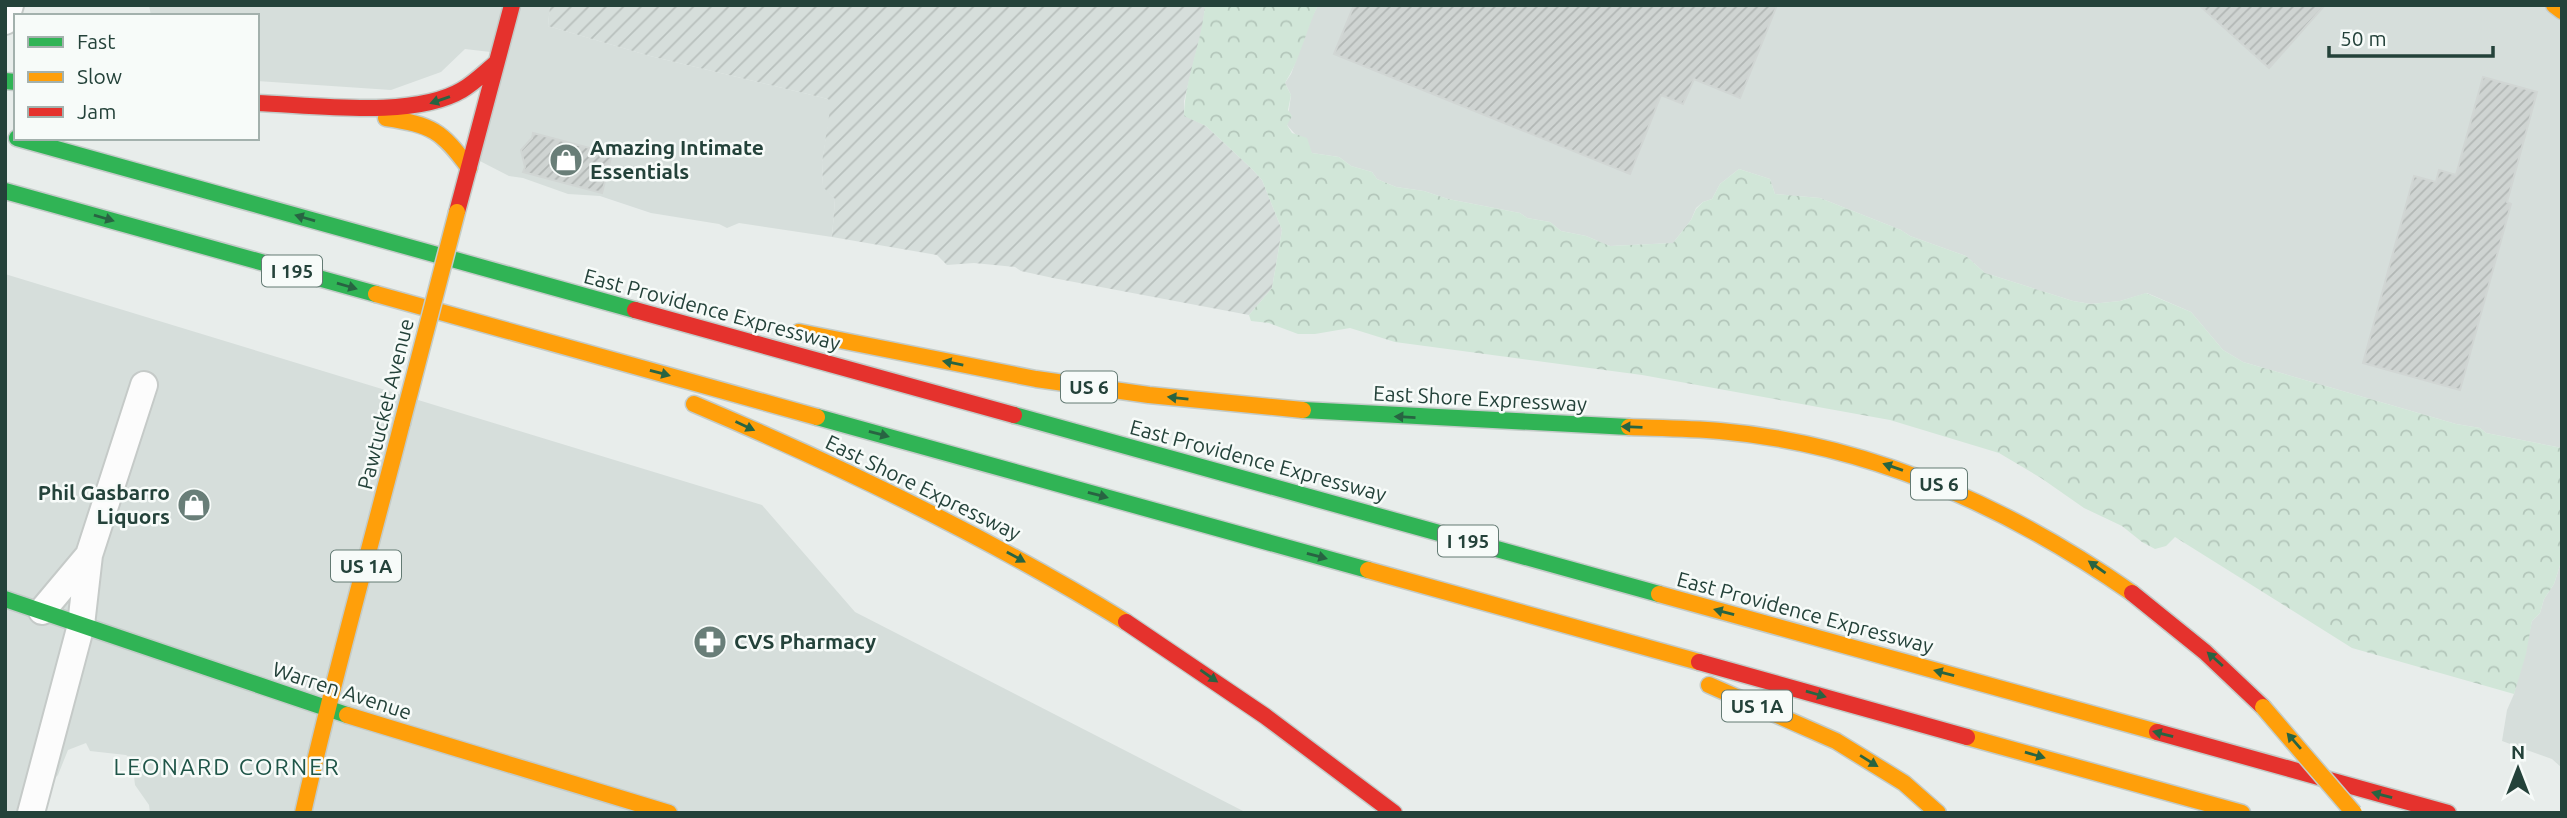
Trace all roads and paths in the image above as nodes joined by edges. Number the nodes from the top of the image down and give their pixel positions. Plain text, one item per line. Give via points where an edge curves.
1 (10, 5) edge
2 (512, 5) edge
3 (2554, 5) edge
4 (2562, 11) edge
5 (5, 22) edge
6 (496, 63) junction
7 (259, 103) edge
8 (310, 104) junction
9 (24, 140) edge
10 (469, 168) junction
11 (5, 192) edge
12 (488, 270) junction
13 (706, 313) dead end
14 (788, 330) dead end
15 (547, 342) junction
16 (144, 385) dead end
17 (89, 555) junction
18 (5, 599) edge
19 (41, 611) junction
20 (1562, 623) junction
21 (81, 625) junction
22 (326, 708) junction
23 (31, 813) edge
24 (303, 813) edge
25 (669, 813) edge
26 (1394, 813) edge
27 (1938, 813) edge
28 (2242, 813) edge
29 (2354, 813) edge
30 (2448, 813) edge

1 - 5 street
2 - 6 main road, Pawtucket Avenue / US 1A
3 - 4 main road
6 -> 8 main road via 462,90 429,104 403,108
6 - 10 main road, Pawtucket Avenue / US 1A
7 - 8 main road
8 - 10 main road via 429,125 448,139
12 -> 9 main road, East Providence Expressway / I 195
10 - 22 main road, Pawtucket Avenue / US 1A, bridge
11 -> 15 main road, I 195
12 - 13 main road
30 -> 12 main road, East Providence Expressway / I 195
29 -> 14 main road, East Shore Expressway / US 6, bridge via 2263,707 2152,606 2014,518 1901,470 1782,439 1721,431 1333,413 1149,395 1036,379
15 -> 20 main road, I 195
15 -> 26 main road, East Shore Expressway via 908,501 1049,576 1205,673
16 - 17 street
17 - 19 street
17 - 21 street
18 - 19 main road, Warren Avenue
19 - 21 main road, Warren Avenue
20 -> 27 main road, US 1A via 1836,741 1904,783
20 -> 28 main road, I 195
21 - 22 main road, Warren Avenue
21 - 23 street
22 - 24 main road, Pawtucket Avenue
22 - 25 main road, Warren Avenue

